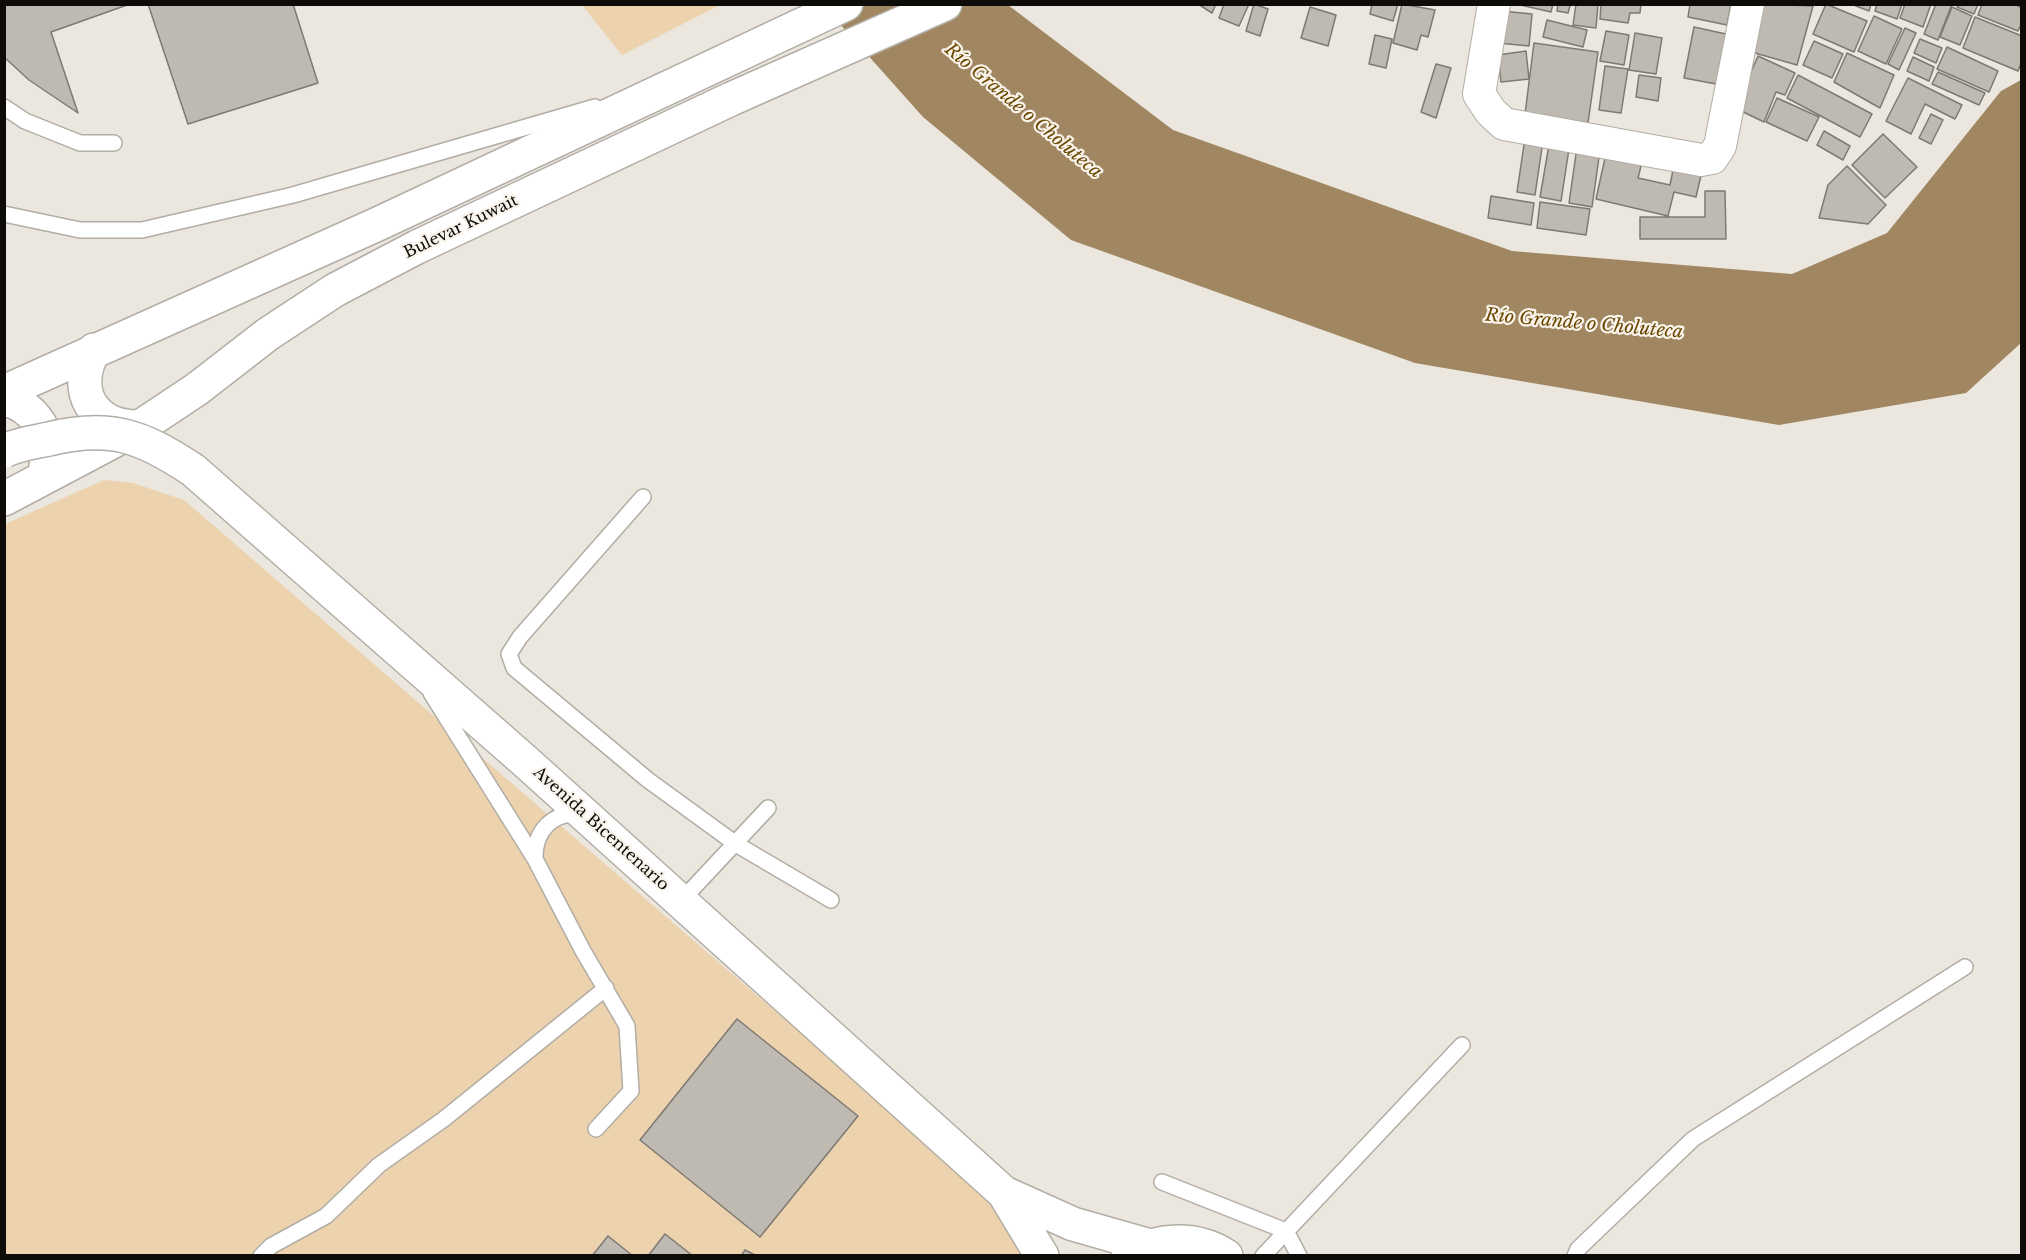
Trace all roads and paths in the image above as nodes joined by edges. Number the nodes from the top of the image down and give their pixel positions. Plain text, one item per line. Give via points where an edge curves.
1 (846, 4) edge
2 (945, 4) edge
3 (1494, 4) edge
4 (1748, 4) edge
5 (672, 85) junction
6 (4, 107) edge
7 (114, 143) dead end
8 (7, 217) edge
9 (94, 350) junction
10 (4, 392) edge
11 (4, 399) edge
12 (140, 427) junction
13 (4, 451) edge
14 (39, 482) junction
15 (643, 497) dead end
16 (4, 499) edge
17 (410, 660) junction
18 (768, 808) dead end
19 (589, 818) junction
20 (736, 844) junction
21 (535, 859) junction
22 (831, 900) dead end
23 (681, 901) junction
24 (1965, 967) dead end
25 (606, 988) junction
26 (1462, 1045) dead end
27 (596, 1129) dead end
28 (1162, 1182) dead end
29 (1004, 1193) junction
30 (1286, 1231) junction
31 (1136, 1250) edge
32 (261, 1256) edge
33 (1042, 1256) edge
34 (1226, 1256) edge
35 (1263, 1256) edge
36 (1299, 1256) edge
37 (1575, 1256) edge

1 - 5 main road
2 - 12 main road, Bulevar Kuwait via 731,99 417,247 335,290
3 - 4 street via 1479,94 1504,124 1701,160 1713,158 1720,146
5 - 8 lane via 293,195 152,228 80,230
5 - 9 main road via 380,223
6 - 7 lane via 25,121 80,143
9 - 10 main road
9 - 12 main road via 84,376 91,404 112,423
11 - 14 main road via 31,412 43,430 48,451
12 - 14 main road, Bulevar Kuwait
13 - 17 main road, Avenida Bicentenario, bridge via 79,432 111,432 141,439 193,470
14 - 16 main road, Bulevar Kuwait
15 - 20 lane via 509,654 514,668 648,780
17 - 19 main road, Avenida Bicentenario
17 - 21 lane
18 - 20 lane
19 - 21 lane via 568,814 550,822 537,838
19 - 23 main road, Avenida Bicentenario
20 - 22 lane
20 - 23 lane
21 - 25 lane
23 - 29 main road, Avenida Bicentenario
24 - 37 lane via 1693,1139
25 - 27 lane via 627,1026 631,1091
25 - 32 lane via 444,1119 379,1165 326,1216 271,1246
26 - 30 lane
28 - 30 lane
29 - 31 main road, Avenida Bicentenario
29 - 33 main road, Avenida Bicentenario
30 - 35 lane
30 - 36 lane
31 - 34 main road via 1181,1241 1215,1248

